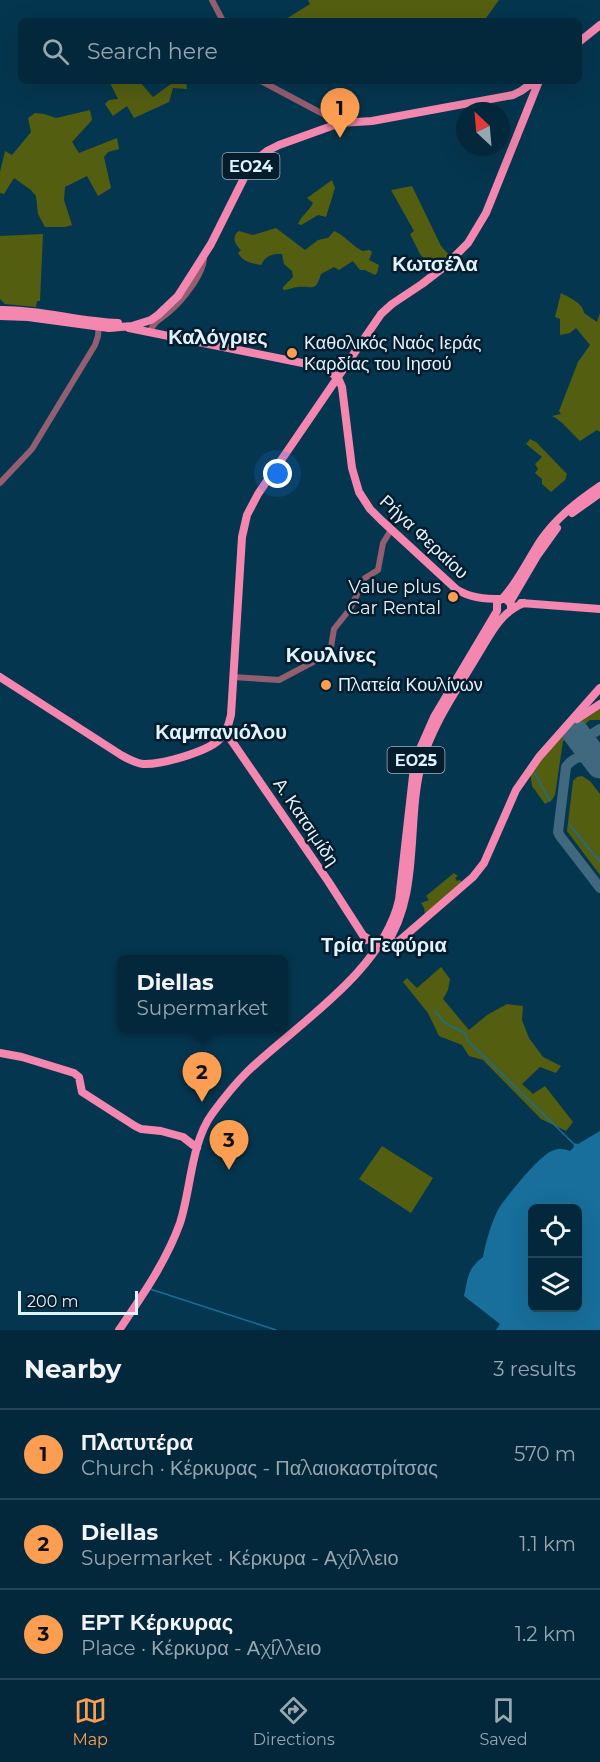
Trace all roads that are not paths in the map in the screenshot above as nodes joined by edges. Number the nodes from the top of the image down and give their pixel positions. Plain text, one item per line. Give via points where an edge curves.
1 (212, 0) edge
2 (221, 18) edge
3 (600, 25) edge
4 (582, 40) edge
5 (266, 84) edge
6 (532, 84) edge
7 (536, 84) edge
8 (526, 88) junction
9 (532, 95) junction
10 (325, 116) junction
11 (340, 123) junction
12 (327, 128) junction
13 (204, 255) junction
14 (0, 310) edge
15 (161, 312) junction
16 (0, 316) edge
17 (99, 325) junction
18 (125, 328) junction
19 (150, 332) junction
20 (328, 369) junction
21 (342, 369) junction
22 (337, 377) junction
23 (0, 483) edge
24 (600, 486) edge
25 (600, 493) edge
26 (391, 530) junction
27 (484, 599) junction
28 (507, 604) junction
29 (496, 609) junction
30 (600, 609) edge
31 (0, 677) edge
32 (233, 677) junction
33 (599, 696) edge
34 (560, 733) junction
35 (224, 734) junction
36 (402, 914) junction
37 (417, 926) junction
38 (362, 933) junction
39 (383, 942) junction
40 (368, 960) junction
41 (347, 983) junction
42 (0, 1053) edge
43 (197, 1148) junction
44 (119, 1330) edge

1 - 2 street
3 - 4 main road
5 - 10 street
6 - 8 main road, ΕΟ24
7 - 9 main road
8 - 9 main road
8 - 11 main road, ΕΟ24 via 513,95 446,108
9 - 21 main road via 486,213 468,243 444,267 384,310
10 - 11 street
10 - 12 street
11 - 12 main road, ΕΟ24
12 - 13 main road, ΕΟ24 via 275,147 257,159
13 - 15 main road, ΕΟ24 via 178,296
13 - 19 street via 190,289
14 - 17 main road, ΕΟ24 via 23,309
15 - 17 main road, ΕΟ24 via 134,322
15 - 18 main road, ΕΟ24 via 151,320
16 - 17 main road, ΕΟ24
17 - 18 main road, ΕΟ24
17 - 23 street via 93,350 32,449
18 - 19 main road
19 - 20 main road
20 - 21 main road
20 - 22 main road
21 - 22 main road
22 - 26 main road, Ρήγα Φεραίου via 342,387 357,488
22 - 32 main road via 247,515 242,537
24 - 28 main road, ΕΟ25 via 551,527
25 - 28 main road, ΕΟ25 via 556,528
26 - 27 main road, Ρήγα Φεραίου via 456,589
26 - 32 street via 383,543 378,570 365,578 350,609 334,629 329,654 279,680
27 - 28 main road, Ρήγα Φεραίου
27 - 29 main road, Ρήγα Φεραίου
28 - 29 main road, ΕΟ25 via 498,602
28 - 29 main road, Ρήγα Φεραίου via 500,614
28 - 30 main road
28 - 36 main road, ΕΟ25 via 449,704 422,761
29 - 39 main road, ΕΟ25 via 420,748 399,900
31 - 35 main road via 138,763 158,763 186,755 214,743
32 - 35 main road via 230,720
33 - 34 main road
33 - 34 main road via 584,706
34 - 37 main road via 516,790 480,869
35 - 38 main road, Α. Κατσιμίδη via 262,783
36 - 37 main road via 404,928
36 - 39 main road, ΕΟ25 via 396,930
37 - 39 main road via 397,939
38 - 39 main road, Α. Κατσιμίδη
38 - 40 main road via 370,948
39 - 40 main road, ΕΟ25
39 - 41 main road, ΕΟ25 via 364,970
40 - 41 main road, ΕΟ25
41 - 43 main road, ΕΟ25 via 239,1081 208,1120
42 - 43 main road via 74,1073 79,1077 82,1092 135,1126 183,1137
43 - 44 main road, ΕΟ25 via 172,1244

